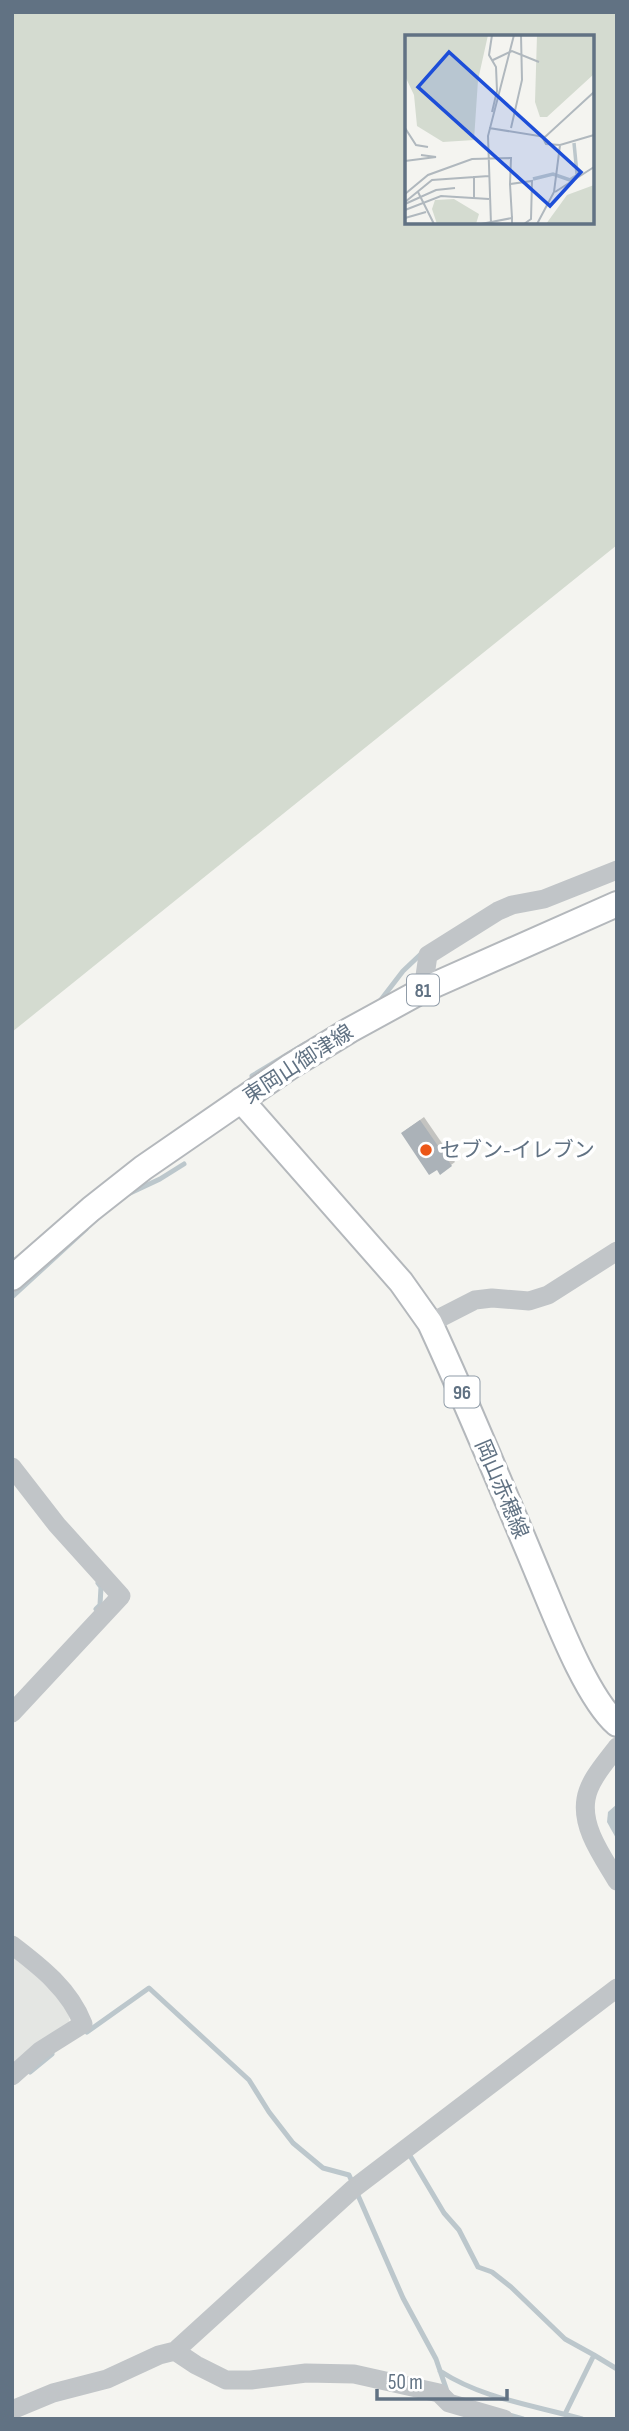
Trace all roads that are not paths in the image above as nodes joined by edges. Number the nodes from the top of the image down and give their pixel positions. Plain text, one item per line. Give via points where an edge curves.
1 (617, 870) edge
2 (617, 904) edge
3 (423, 990) junction
4 (242, 1100) junction
5 (617, 1251) edge
6 (12, 1278) edge
7 (430, 1323) junction
8 (12, 1467) edge
9 (12, 1713) edge
10 (617, 1724) edge
11 (617, 1747) edge
12 (617, 1881) edge
13 (12, 1945) edge
14 (617, 1988) edge
15 (12, 2076) edge
16 (176, 2351) junction
17 (12, 2410) edge
18 (504, 2419) edge

1 - 3 street via 544,899 512,905 477,923 428,955
2 - 3 main road, 東岡山御津線 / 81
3 - 4 main road, 東岡山御津線 / 81 via 338,1037
4 - 6 main road, 東岡山御津線 / 81 via 143,1168
4 - 7 main road, 岡山赤穂線 / 96 via 401,1282
5 - 7 street via 548,1295 529,1301 475,1300
7 - 10 main road, 岡山赤穂線 / 96 via 555,1616 593,1693
8 - 9 street via 121,1596
11 - 12 street via 586,1799 589,1833
13 - 15 street via 48,1974 76,2007 83,2024 40,2051
14 - 16 street via 355,2188
16 - 17 street
16 - 18 street via 226,2380 354,2374 439,2393 449,2403

